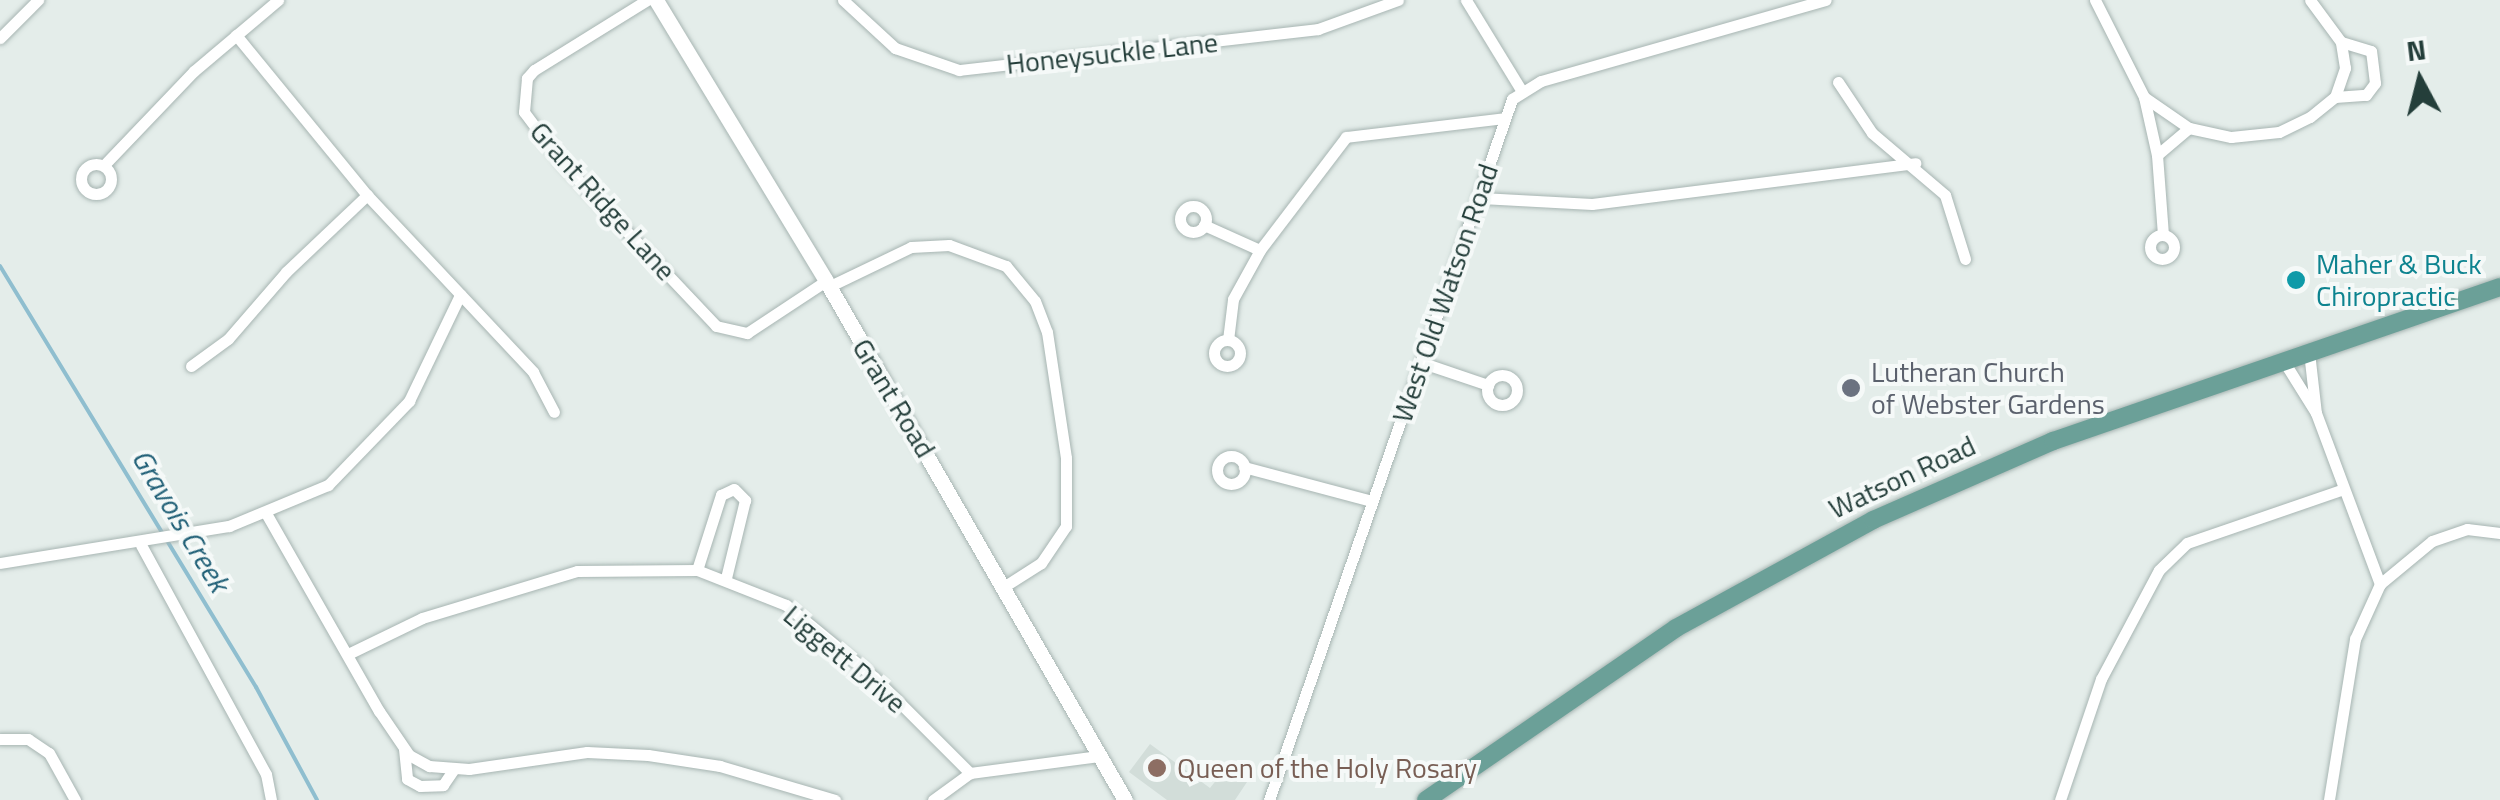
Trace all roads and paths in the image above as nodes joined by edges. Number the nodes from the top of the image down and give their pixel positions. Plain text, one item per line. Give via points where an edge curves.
1 (38, 0) edge
2 (278, 0) edge
3 (646, 0) edge
4 (656, 0) edge
5 (843, 0) edge
6 (1398, 0) edge
7 (1466, 0) edge
8 (1826, 0) edge
9 (2095, 0) edge
10 (2310, 0) edge
11 (236, 34) junction
12 (0, 38) edge
13 (2341, 42) junction
14 (1838, 82) dead end
15 (1520, 88) junction
16 (2144, 97) junction
17 (2335, 97) junction
18 (1505, 118) junction
19 (2189, 128) junction
20 (2158, 155) junction
21 (1914, 163) junction
22 (105, 164) dead end
23 (368, 196) junction
24 (1481, 198) junction
25 (1204, 225) dead end
26 (2162, 235) dead end
27 (1260, 250) junction
28 (1965, 259) dead end
29 (827, 284) junction
30 (2500, 286) edge
31 (460, 295) junction
32 (1228, 340) dead end
33 (2309, 352) junction
34 (2284, 360) junction
35 (1423, 364) junction
36 (191, 366) dead end
37 (1488, 384) dead end
38 (554, 412) dead end
39 (2316, 413) junction
40 (1244, 466) dead end
41 (2340, 490) junction
42 (1372, 501) junction
43 (268, 515) junction
44 (2500, 533) edge
45 (141, 545) junction
46 (0, 564) edge
47 (697, 570) junction
48 (726, 578) junction
49 (2380, 584) junction
50 (1005, 586) junction
51 (348, 654) junction
52 (0, 739) edge
53 (404, 749) junction
54 (1100, 756) junction
55 (452, 770) junction
56 (970, 773) junction
57 (1428, 797) edge
58 (2332, 798) edge
59 (75, 800) edge
60 (271, 800) edge
61 (836, 800) edge
62 (933, 800) edge
63 (1125, 800) edge
64 (1270, 800) edge
65 (1411, 800) edge
66 (2060, 800) edge

1 - 12 street
2 - 11 street
3 - 29 street, Grant Ridge Lane via 534,70 526,78 524,112 716,326 746,334
4 - 29 street, Grant Road
5 - 6 street, Honeysuckle Lane via 895,48 959,70 1318,29
7 - 15 street
8 - 15 street
9 - 16 street
10 - 13 street
11 - 22 street
11 - 23 street
13 - 17 street via 2345,68
13 - 17 street via 2371,51 2375,83 2366,95
14 - 21 street via 1872,132
15 - 18 street, West Old Watson Road
16 - 19 street
16 - 20 street
17 - 19 street via 2279,132 2231,137
18 - 24 street, West Old Watson Road
18 - 27 street via 1346,137
19 - 20 street
20 - 26 street
21 - 24 street via 1592,204
21 - 28 street via 1945,194
23 - 31 street
23 - 36 street via 286,272 228,339
24 - 35 street, West Old Watson Road
25 - 27 street
27 - 32 street via 1234,300
29 - 50 street, Grant Road
29 - 50 street via 911,248 949,245 1006,266 1035,301 1047,332 1066,458 1066,526 1041,563
30 - 33 main road, Watson Road
31 - 38 street via 533,372
31 - 43 street via 409,401 387,431 328,485
33 - 34 main road, Watson Road
33 - 39 street
34 - 39 street
34 - 57 main road, Watson Road via 2019,454 1835,538 1676,628
35 - 37 street
35 - 42 street, West Old Watson Road
39 - 41 street
40 - 42 street
41 - 49 street
41 - 66 street via 2188,543 2159,570 2101,679
42 - 64 street, West Old Watson Road
43 - 45 street
43 - 51 street
44 - 49 street via 2468,529 2432,540
45 - 46 street
45 - 60 street via 266,774
47 - 48 street, Liggett Drive
47 - 48 street via 721,494 734,490 745,500
47 - 51 street, Liggett Drive via 577,571 422,618
48 - 56 street, Liggett Drive via 786,605 874,677
49 - 58 street via 2355,639
50 - 54 street, Grant Road
51 - 53 street
52 - 59 street via 28,739 49,752
53 - 55 street via 429,766
53 - 55 street via 400,763 407,779 420,786 443,785
54 - 56 street
54 - 63 street, Grant Road
55 - 61 street via 588,752 648,755 720,766
56 - 62 street
57 - 65 main road, Watson Road

